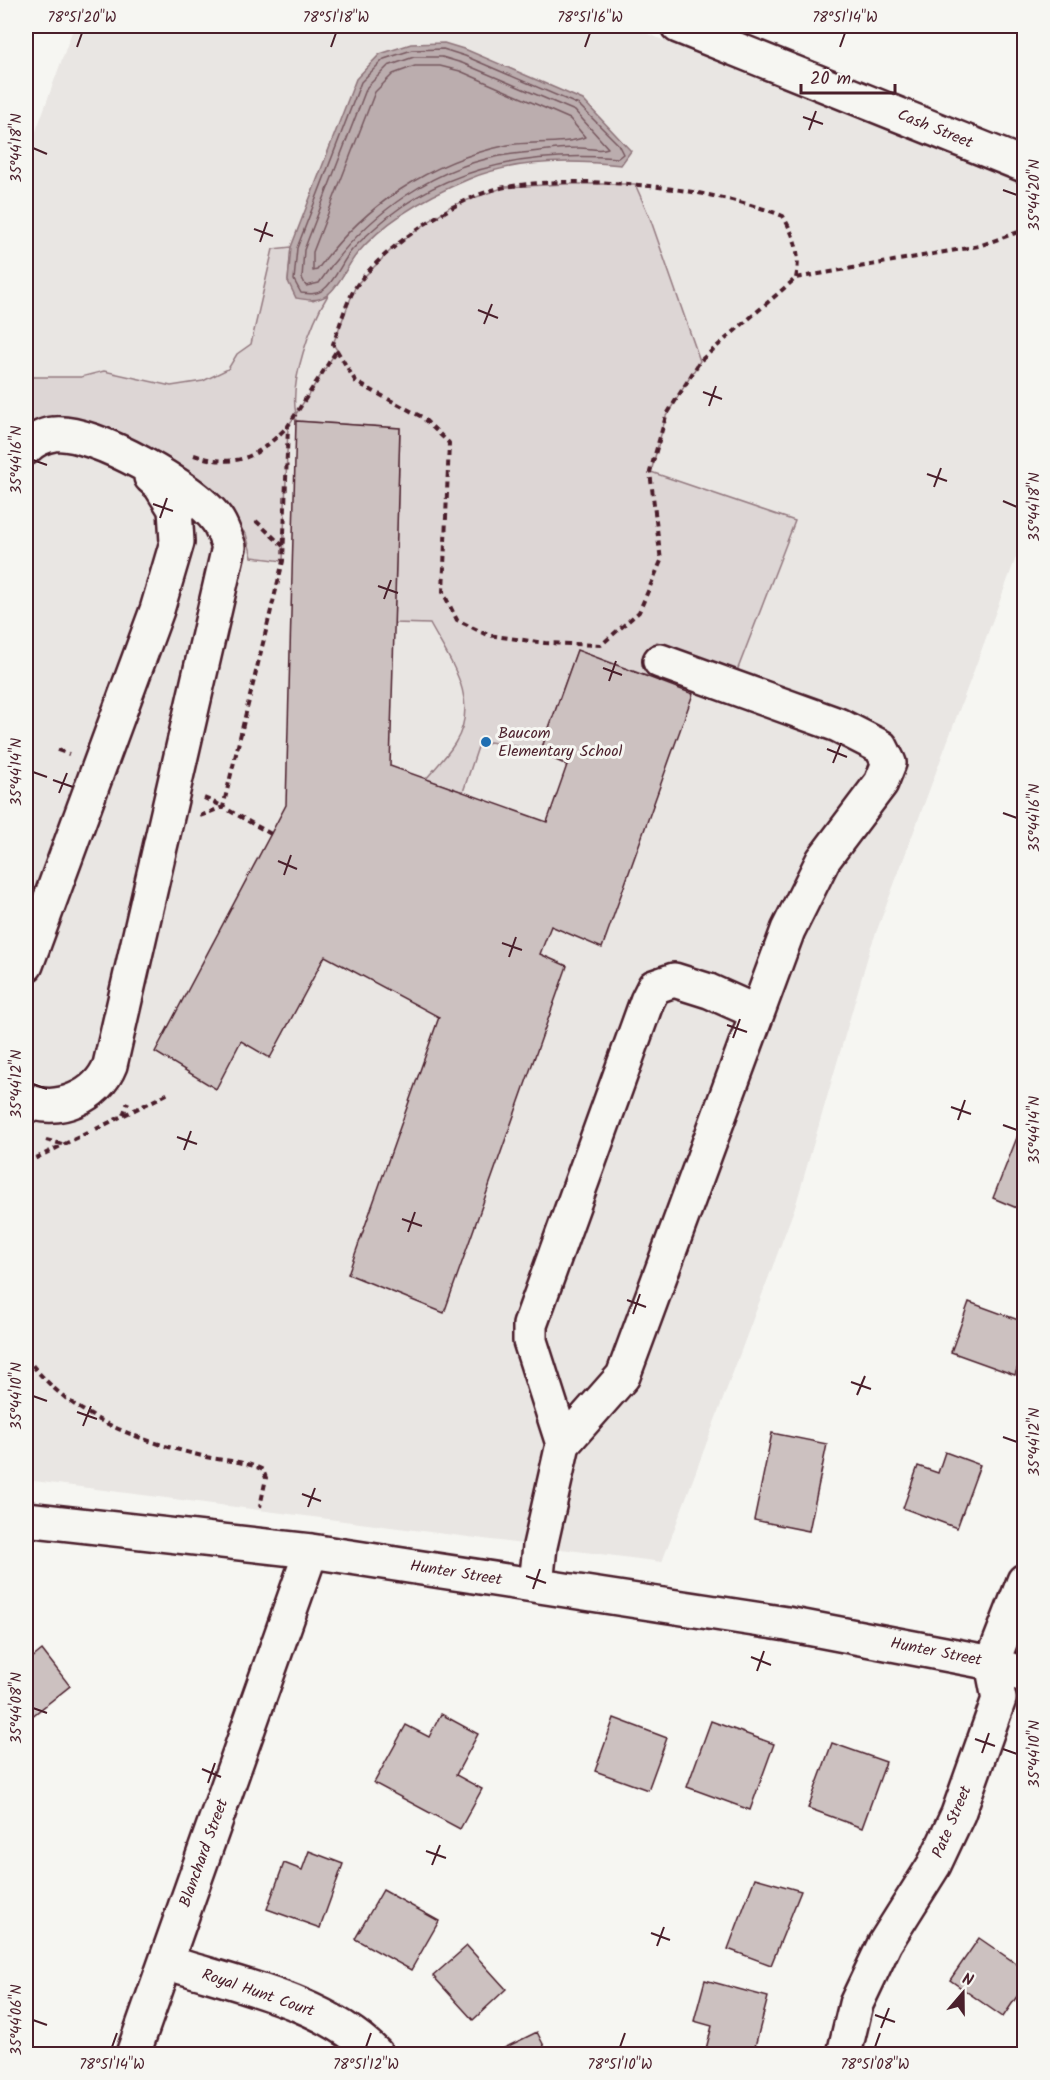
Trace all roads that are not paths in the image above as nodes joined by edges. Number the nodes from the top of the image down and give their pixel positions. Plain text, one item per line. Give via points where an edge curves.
1 (678, 26) edge
2 (1024, 165) edge
3 (26, 448) edge
4 (125, 454) junction
5 (660, 661) dead end
6 (26, 965) edge
7 (756, 1012) junction
8 (26, 1100) edge
9 (563, 1444) junction
10 (26, 1519) edge
11 (311, 1551) junction
12 (1024, 1581) edge
13 (536, 1585) junction
14 (992, 1663) junction
15 (1024, 1674) edge
16 (166, 1962) junction
17 (133, 2055) edge
18 (375, 2055) edge
19 (844, 2055) edge

1 - 2 street, Cash Street
3 - 4 street via 54,434 76,435
4 - 6 street via 160,485 175,510 177,542 157,610
4 - 8 street via 158,471 195,500 217,520 229,547 110,1065 104,1081 74,1102 42,1104
5 - 7 street via 838,725 881,747 889,763 881,783 823,860 788,930
7 - 9 street via 623,1376
7 - 9 street via 674,980 654,987 647,1001 530,1326 530,1341
9 - 13 street via 540,1546
10 - 11 street, Hunter Street
11 - 13 street, Hunter Street
11 - 16 street, Blanchard Street
12 - 14 street
13 - 14 street, Hunter Street via 787,1624
14 - 15 street, Hunter Street
14 - 19 street, Pate Street via 999,1699 958,1814 934,1865 885,1942 856,2004
16 - 17 street, Blanchard Street
16 - 18 street, Royal Hunt Court via 292,2002 331,2020 362,2040

